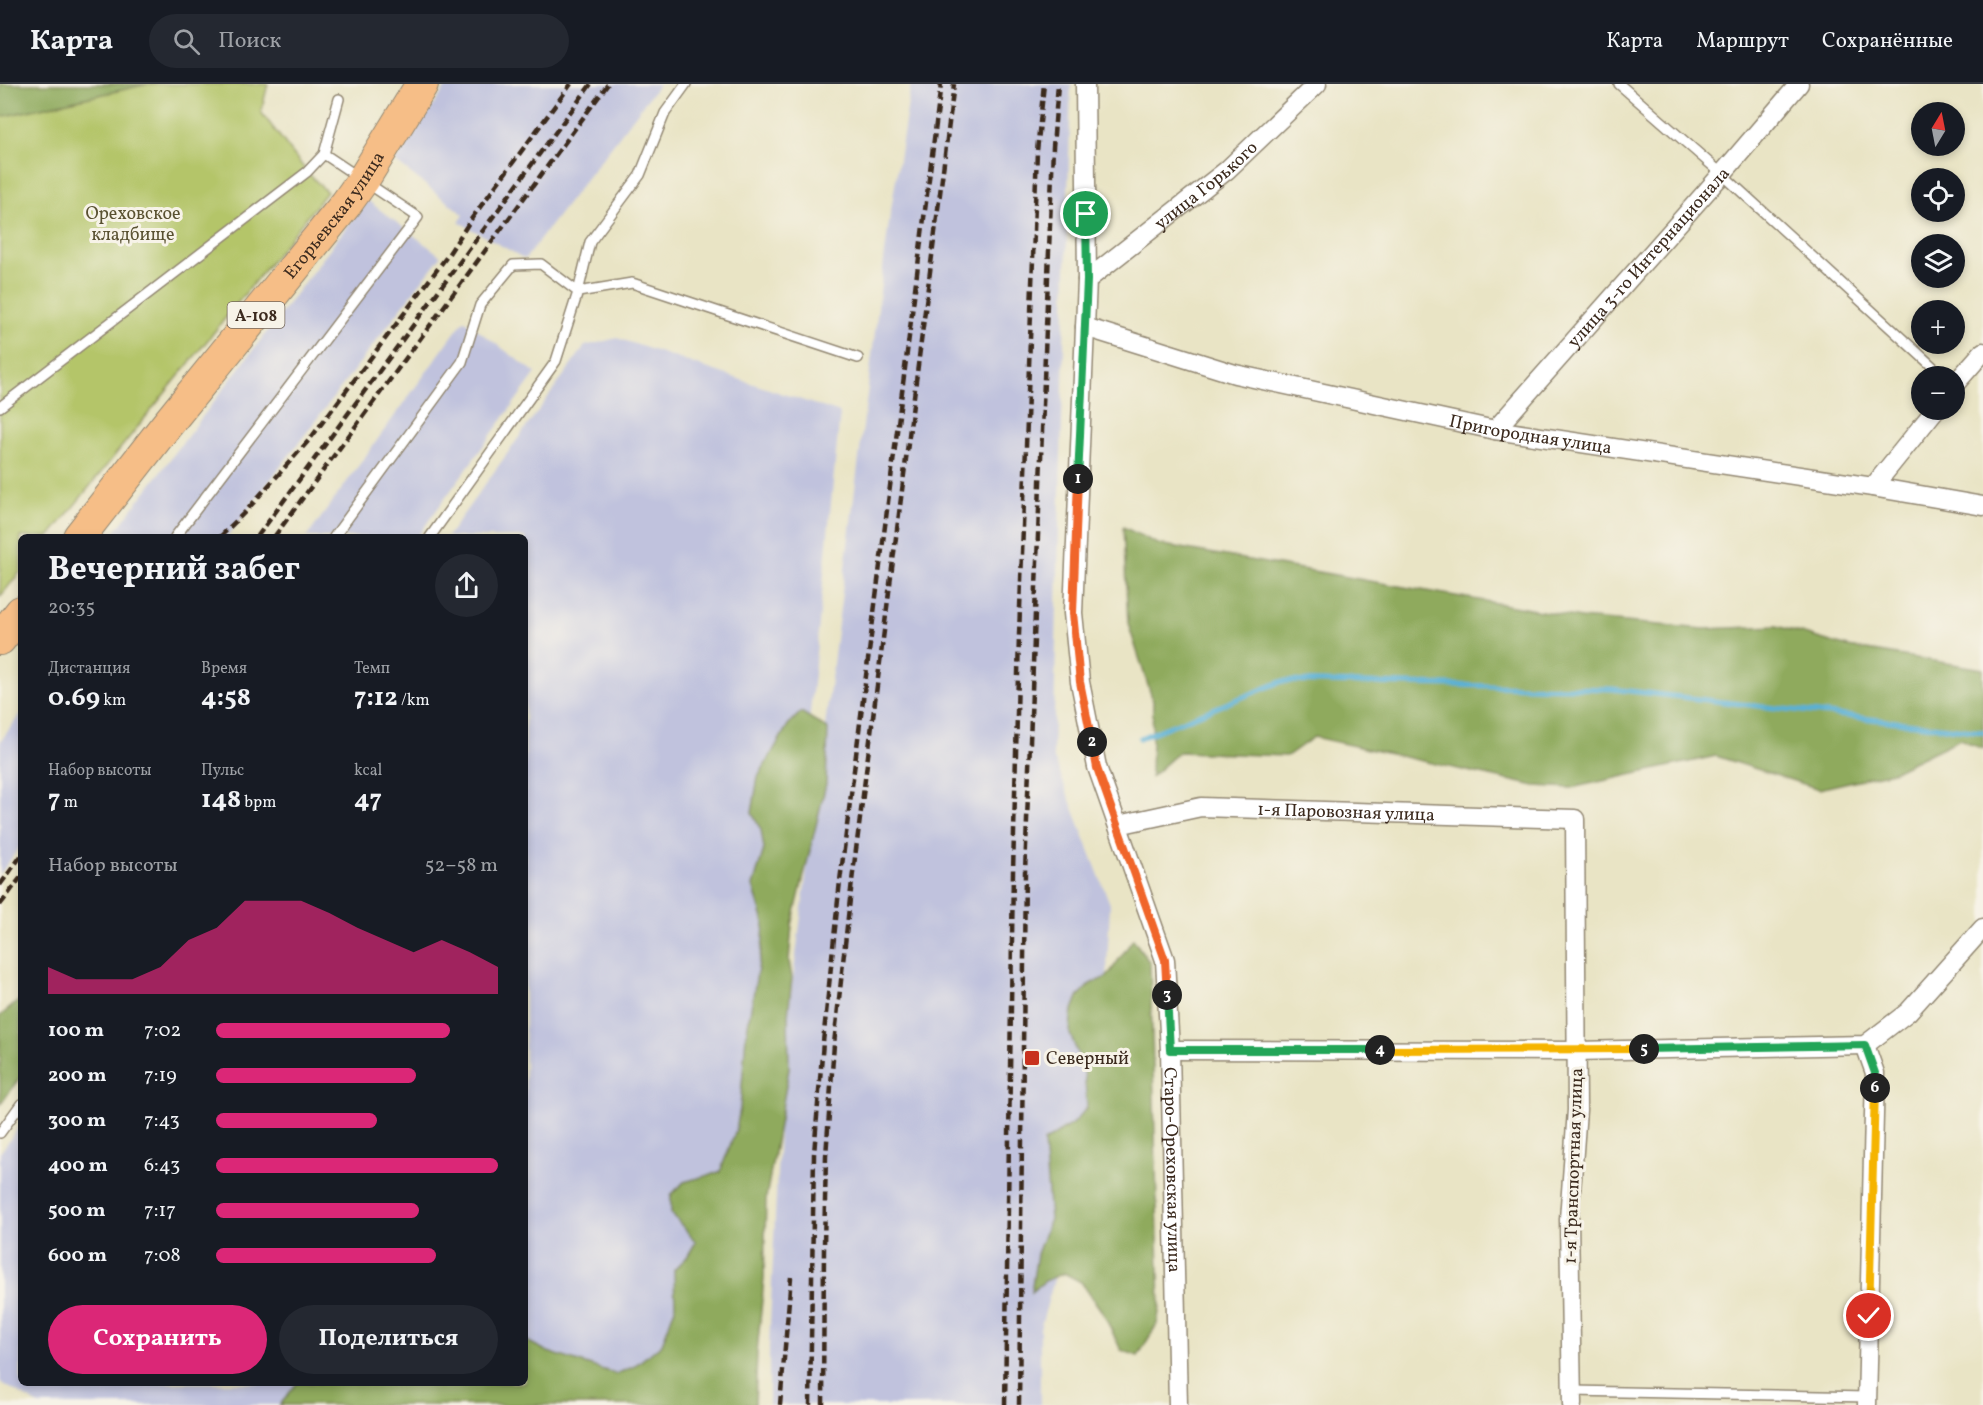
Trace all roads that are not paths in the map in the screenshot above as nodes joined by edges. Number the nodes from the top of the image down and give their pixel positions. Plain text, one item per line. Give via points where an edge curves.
1 (422, 84) edge
2 (686, 84) edge
3 (1085, 84) edge
4 (1317, 84) edge
5 (1619, 84) edge
6 (1799, 84) edge
7 (339, 99) dead end
8 (324, 154) junction
9 (1722, 174) junction
10 (363, 180) junction
11 (1087, 280) junction
12 (578, 292) junction
13 (1085, 327) junction
14 (1983, 352) edge
15 (858, 358) dead end
16 (1932, 366) edge
17 (1965, 372) edge
18 (0, 407) edge
19 (1927, 420) edge
20 (1495, 430) junction
21 (1873, 487) junction
22 (1983, 506) edge
23 (81, 534) edge
24 (177, 534) edge
25 (336, 534) edge
26 (432, 534) edge
27 (18, 616) edge
28 (0, 639) edge
29 (1575, 819) joint
30 (1118, 825) junction
31 (1983, 928) edge
32 (1865, 1045) junction
33 (1170, 1050) junction
34 (1576, 1051) junction
35 (18, 1108) edge
36 (0, 1133) edge
37 (1572, 1398) edge
38 (1867, 1401) edge
39 (1178, 1405) edge

1 - 10 highway, Егорьевская улица / А-108
2 - 12 lane via 665,112 640,176 590,242
3 - 11 street, Старо-Ореховская улица
4 - 11 street, улица Горького via 1227,170
5 - 9 lane
6 - 9 street, улица 3-го Интернационала
7 - 8 lane
8 - 10 lane
8 - 18 lane via 307,172
9 - 16 lane
9 - 20 street, улица 3-го Интернационала
10 - 23 highway, Егорьевская улица / А-108
10 - 24 lane via 418,217
11 - 13 street, Старо-Ореховская улица
12 - 15 lane via 632,283
12 - 25 lane via 541,264 513,265 480,305 462,362
12 - 26 lane via 556,361
13 - 20 street, Пригородная улица via 1235,374
13 - 30 street, Старо-Ореховская улица via 1073,613 1080,682 1097,768
14 - 17 street
19 - 21 street
20 - 21 street, Пригородная улица
21 - 22 street, Пригородная улица
27 - 28 highway
29 - 30 street, 1-я Паровозная улица via 1201,807
29 - 34 street, 1-я Транспортная улица
30 - 33 street, Старо-Ореховская улица via 1165,960
31 - 32 street via 1908,1012
32 - 34 street
32 - 38 street via 1875,1073
33 - 34 street
33 - 39 street, Старо-Ореховская улица
34 - 37 street, 1-я Транспортная улица via 1577,1110 1569,1219
35 - 36 lane
37 - 38 lane

